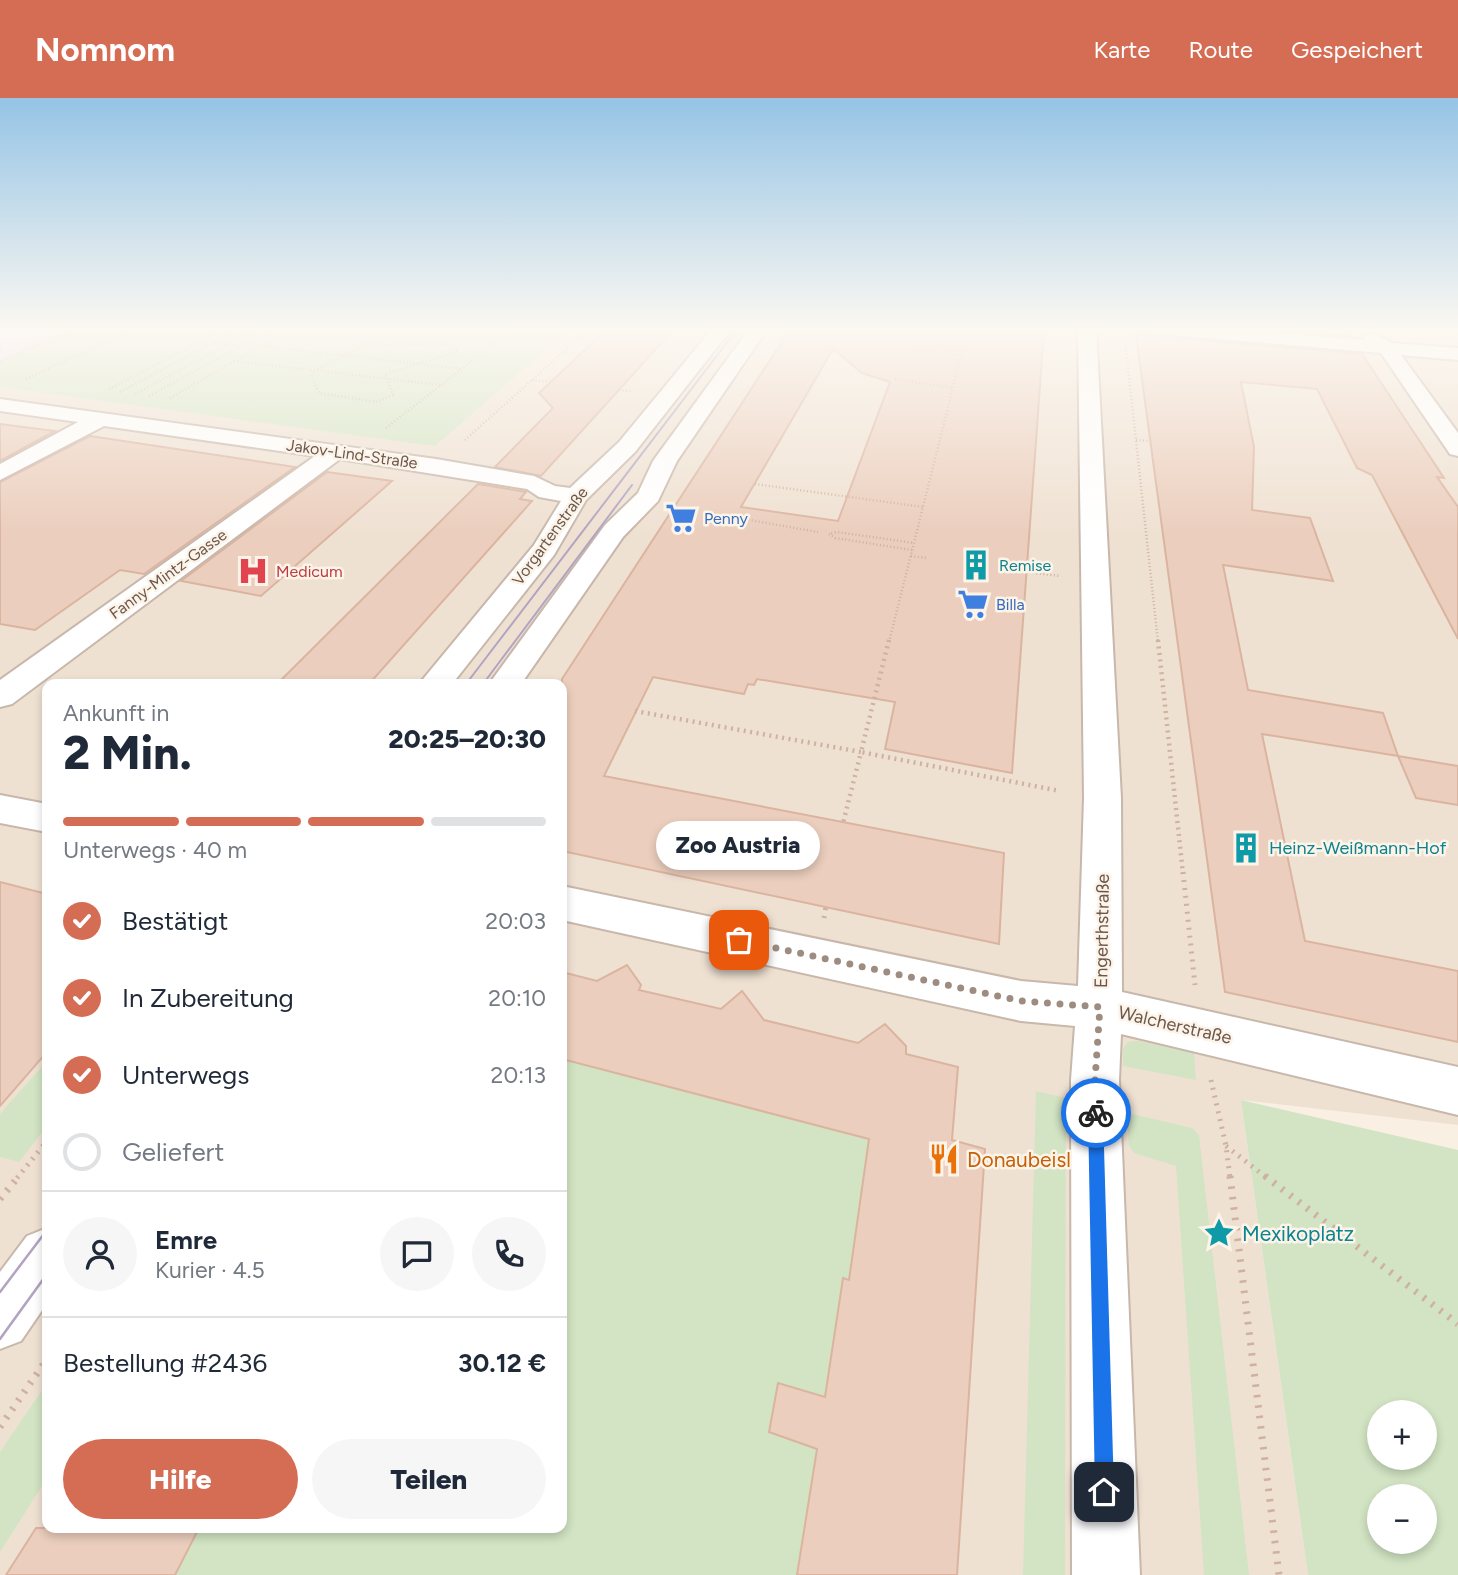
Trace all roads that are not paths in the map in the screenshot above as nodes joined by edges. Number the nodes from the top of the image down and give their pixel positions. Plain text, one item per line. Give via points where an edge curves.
1 (645, 397) edge
2 (667, 397) edge
3 (710, 397) edge
4 (1089, 397) edge
5 (1421, 397) edge
6 (0, 405) edge
7 (101, 419) junction
8 (1458, 449) edge
9 (344, 453) junction
10 (0, 473) edge
11 (576, 496) junction
12 (439, 679) edge
13 (509, 679) edge
14 (0, 696) edge
15 (0, 809) edge
16 (42, 817) edge
17 (567, 904) edge
18 (1100, 1007) junction
19 (1458, 1091) edge
20 (42, 1263) edge
21 (0, 1320) edge
22 (1106, 1575) edge

1 - 11 street via 586,467 576,482
2 - 11 street, Vorgartenstraße via 627,447
3 - 13 street via 665,461 649,496 614,531
4 - 18 street, Engerthstraße via 1104,800
5 - 8 street
6 - 7 street, Jakov-Lind-Straße
7 - 9 street, Jakov-Lind-Straße
7 - 10 street
9 - 11 street, Jakov-Lind-Straße via 534,483 548,492
9 - 14 street, Fanny-Mintz-Gasse via 275,495
11 - 12 street, Vorgartenstraße via 545,549
15 - 16 street
17 - 18 street, Walcherstraße via 1021,1001
18 - 19 street, Walcherstraße
18 - 22 street, Engerthstraße via 1095,1080
20 - 21 street

